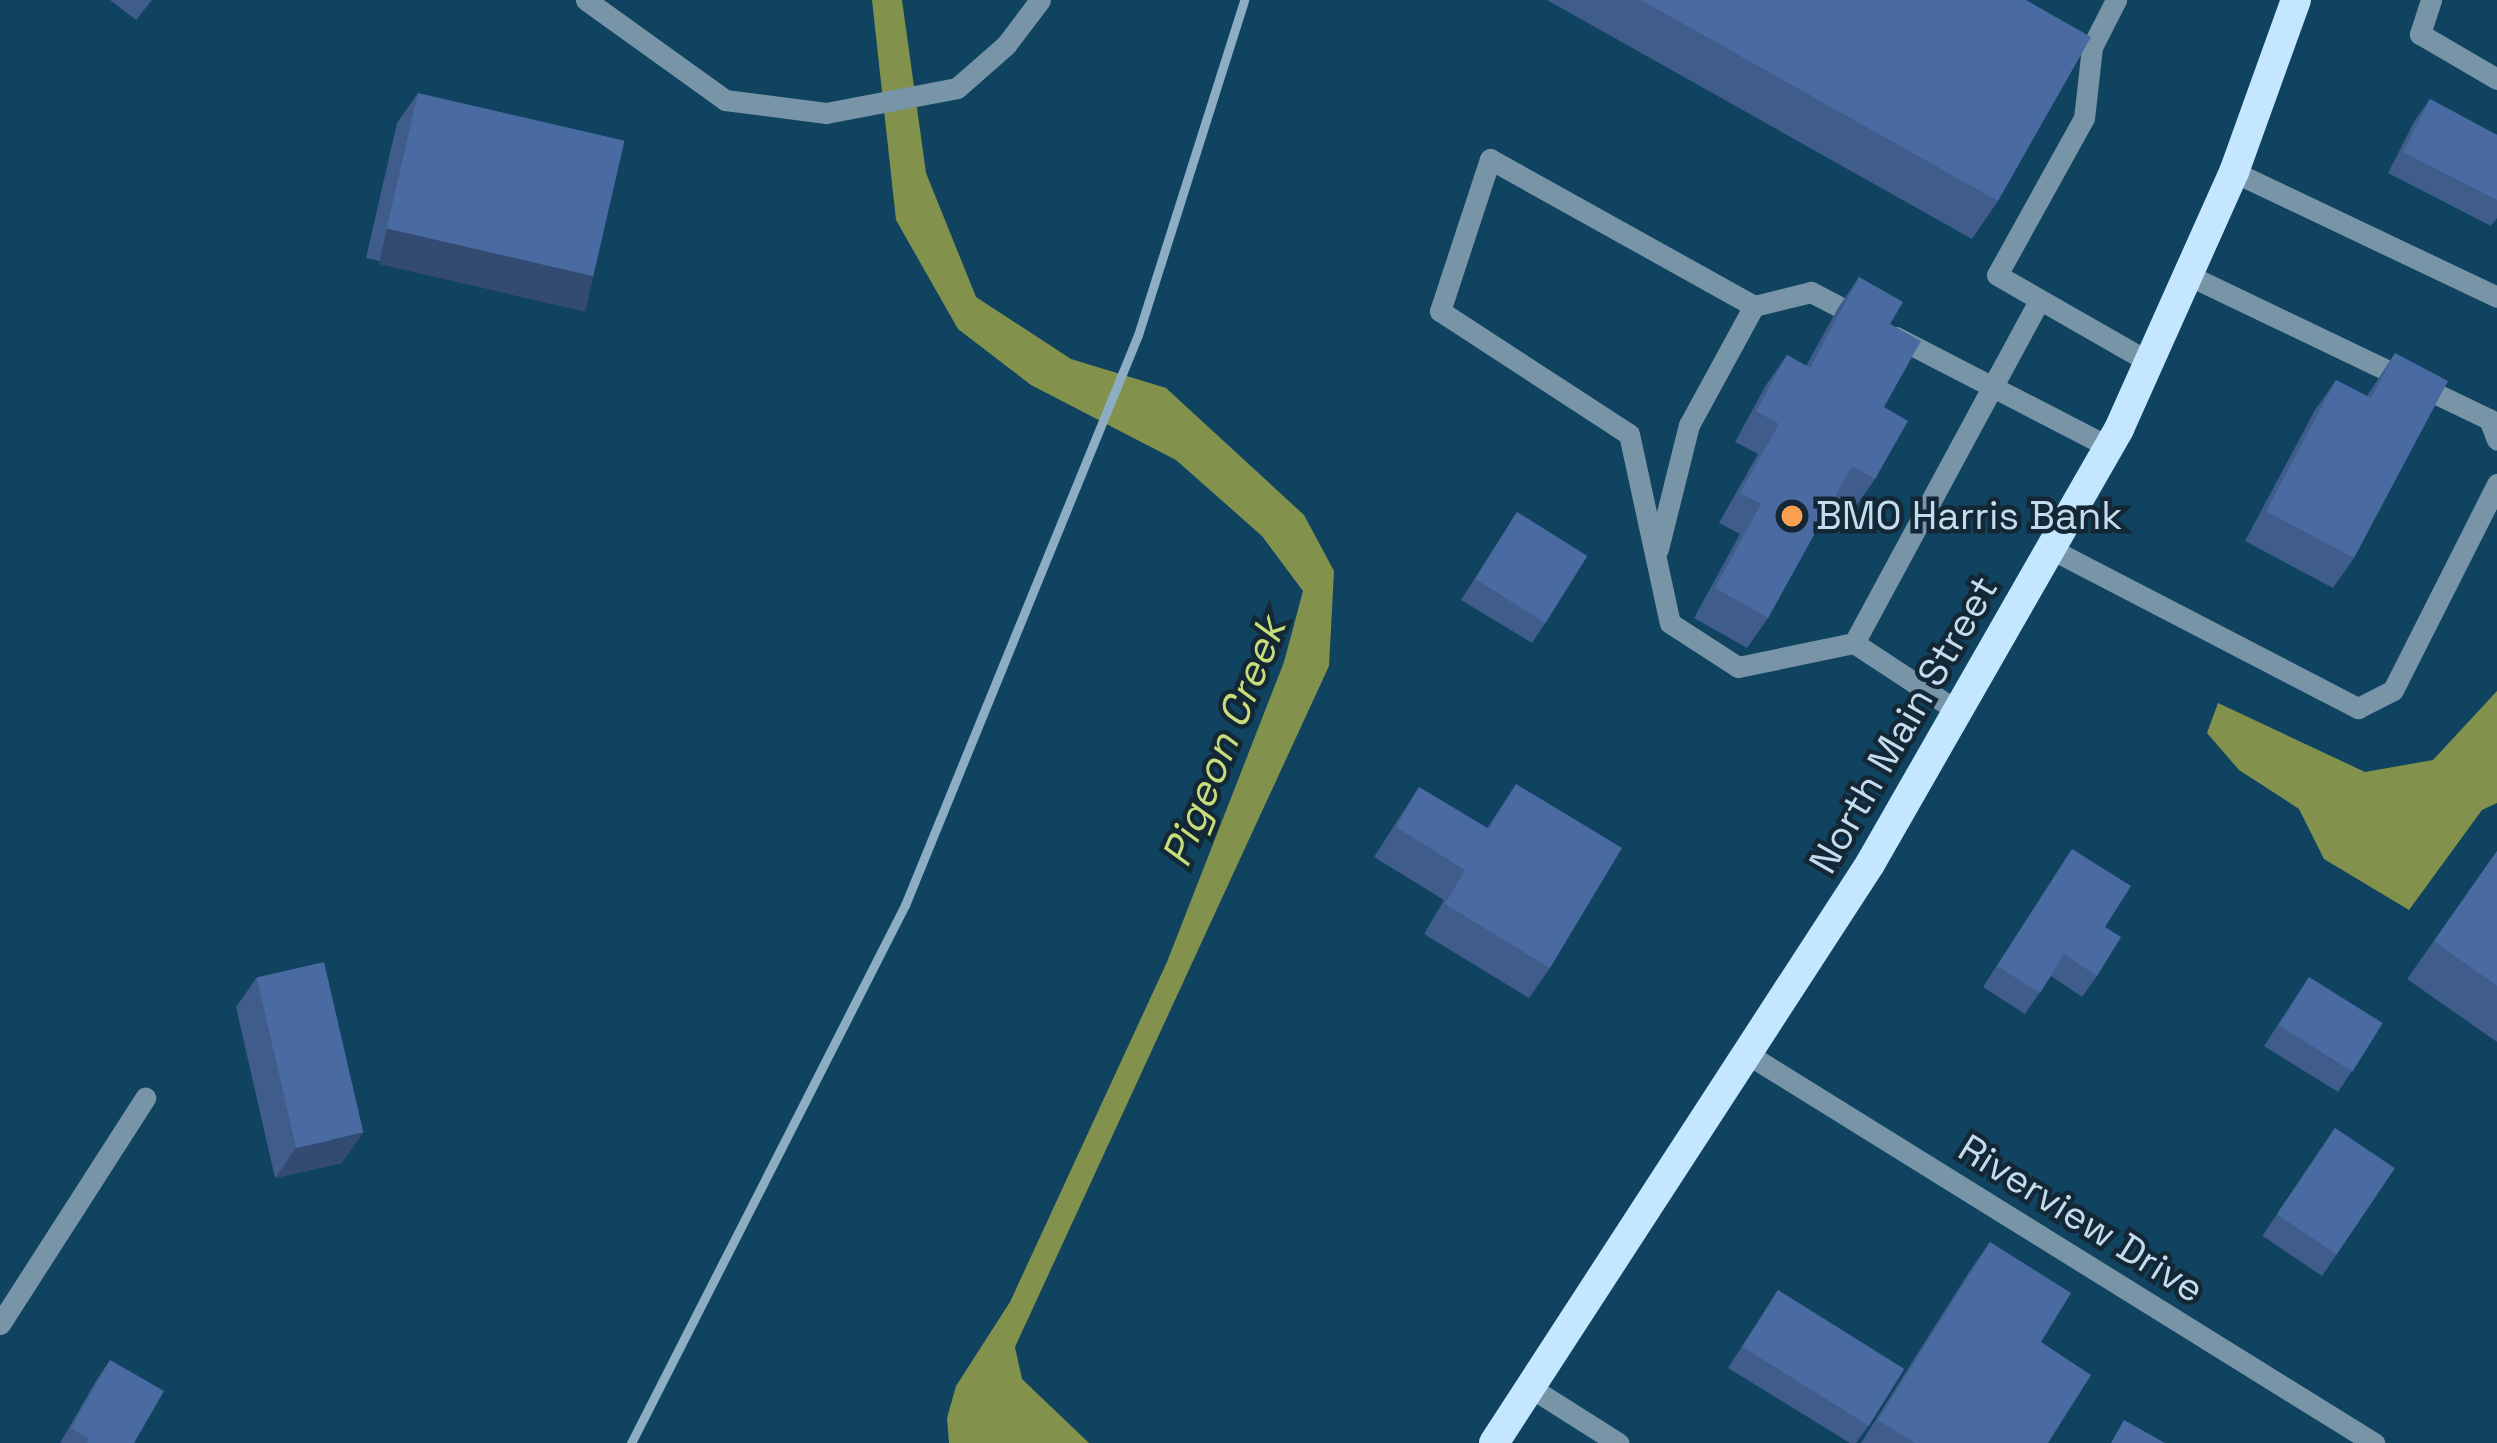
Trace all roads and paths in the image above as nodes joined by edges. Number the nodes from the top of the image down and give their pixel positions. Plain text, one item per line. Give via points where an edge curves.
1 (586, 0) edge
2 (1040, 0) edge
3 (2116, 0) edge
4 (2296, 0) edge
5 (2431, 0) edge
6 (2497, 79) edge
7 (2234, 172) junction
8 (2188, 275) junction
9 (2497, 297) edge
10 (2038, 303) junction
11 (1754, 306) junction
12 (2149, 362) junction
13 (1992, 387) junction
14 (2497, 440) edge
15 (2109, 447) junction
16 (2497, 484) edge
17 (2051, 549) junction
18 (1657, 554) junction
19 (1854, 643) junction
20 (1959, 712) junction
21 (1749, 1055) junction
22 (145, 1099) dead end
23 (0, 1324) edge
24 (1528, 1386) junction
25 (1494, 1443) edge
26 (1618, 1443) edge
27 (2374, 1443) edge

1 - 2 street via 725,100 826,113 957,88 1006,45
3 - 10 street via 2083,42 2084,118 1997,275
4 - 7 main road, North Main Street
5 - 6 street via 2420,34
7 - 8 main road, North Main Street
7 - 9 street
8 - 12 main road, North Main Street
8 - 14 street via 2489,419
10 - 12 street
10 - 13 street
11 - 13 street via 1811,292
11 - 18 street via 1689,425
11 - 18 street via 1490,159 1440,311 1629,434
12 - 15 main road, North Main Street
13 - 15 street
13 - 19 street
15 - 17 main road, North Main Street
16 - 17 street via 2393,690 2358,708
17 - 20 main road, North Main Street
18 - 19 street via 1670,622 1738,668
19 - 20 street
20 - 21 main road, North Main Street
21 - 24 main road, North Main Street
21 - 27 street, Riverview Drive
22 - 23 street
24 - 25 main road, North Main Street
24 - 26 street

